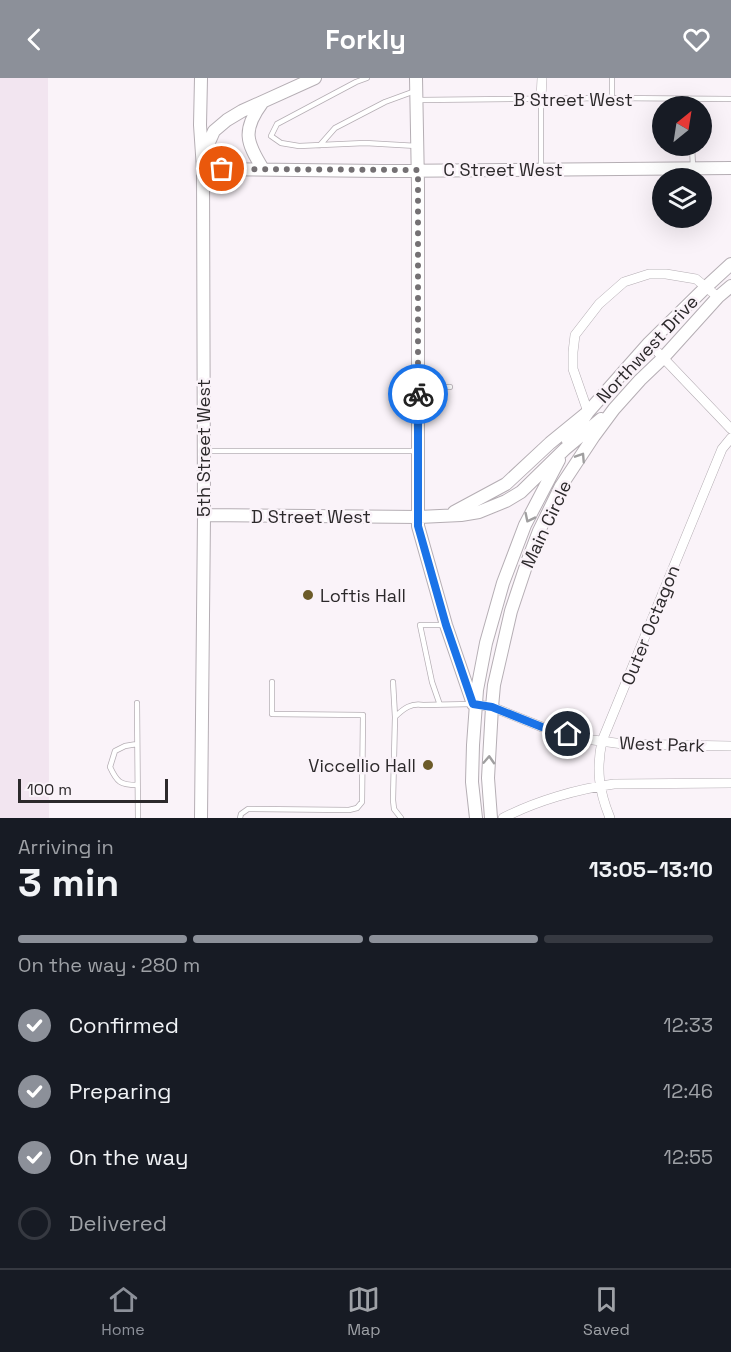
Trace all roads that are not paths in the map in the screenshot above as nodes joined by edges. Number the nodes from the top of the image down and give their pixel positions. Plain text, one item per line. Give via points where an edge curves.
1 (201, 78) edge
2 (315, 78) edge
3 (367, 78) edge
4 (542, 78) edge
5 (612, 78) edge
6 (416, 90) edge
7 (612, 98) junction
8 (541, 99) junction
9 (652, 99) edge
10 (712, 99) edge
11 (731, 99) edge
12 (263, 102) junction
13 (320, 145) junction
14 (417, 146) junction
15 (692, 156) edge
16 (652, 168) edge
17 (693, 168) edge
18 (712, 168) edge
19 (731, 168) edge
20 (203, 169) junction
21 (263, 169) junction
22 (541, 169) junction
23 (418, 170) junction
24 (729, 268) edge
25 (730, 286) edge
26 (706, 287) junction
27 (718, 297) junction
28 (649, 343) junction
29 (663, 359) junction
30 (418, 387) junction
31 (450, 387) dead end
32 (614, 409) junction
33 (588, 412) junction
34 (731, 429) edge
35 (731, 438) edge
36 (565, 448) junction
37 (210, 451) dead end
38 (418, 451) junction
39 (204, 515) junction
40 (448, 516) junction
41 (418, 517) junction
42 (446, 625) junction
43 (272, 682) dead end
44 (393, 682) dead end
45 (137, 703) dead end
46 (474, 704) junction
47 (440, 705) junction
48 (492, 707) junction
49 (395, 717) junction
50 (602, 741) junction
51 (137, 744) junction
52 (731, 746) edge
53 (731, 783) edge
54 (137, 785) junction
55 (600, 786) junction
56 (138, 818) edge
57 (201, 818) edge
58 (240, 818) edge
59 (401, 818) edge
60 (476, 818) edge
61 (491, 818) edge
62 (503, 818) edge
63 (610, 818) edge

1 - 20 street, 5th Street West
2 - 12 street
3 - 13 lane via 277,124 271,136 281,143
4 - 8 street
5 - 7 lane
6 - 8 lane, B Street West
6 - 13 lane, B Street West via 335,128
6 - 14 street
7 - 8 lane, B Street West
7 - 9 lane, B Street West
8 - 22 lane
10 - 11 lane, B Street West
12 - 20 street via 214,131
12 - 21 street via 250,123 248,139
13 - 14 lane
14 - 23 street
15 - 17 lane
16 - 22 street, C Street West
18 - 19 street, C Street West
20 - 21 street, C Street West
20 - 39 street, 5th Street West
21 - 23 street, C Street West
22 - 23 street, C Street West
23 - 30 street
24 - 26 street, Northwest Drive
25 - 27 street, Main Circle
26 - 27 street, Northwest Drive
26 - 28 street, Northwest Drive
26 - 33 street, Northwest Drive via 696,279 649,274 624,282 599,304 575,335 573,351 573,369
27 - 29 street, Main Circle
28 - 29 street
28 - 33 street, Northwest Drive
29 - 32 street, Main Circle
29 - 34 street
30 - 31 lane
30 - 38 street
32 - 36 street, Northwest Drive
48 -> 32 street, Main Circle via 511,611 539,531 561,486
33 - 36 street, Main Circle
33 - 40 street, Northwest Drive via 506,484
35 - 50 street, Outer Octagon via 722,449
36 - 40 street, Northwest Drive via 522,492 479,512
36 -> 46 street, Main Circle via 525,525 503,583
37 - 38 lane
38 - 41 street
39 - 41 street, D Street West
39 - 57 street, 5th Street West
40 - 41 street, Northwest Drive
41 - 42 street
42 - 46 street
42 - 47 lane via 420,625
43 - 58 lane via 272,714 363,715 363,801 349,810 248,809
44 - 49 lane
45 - 51 lane
46 - 47 lane
46 - 48 street, West Park
46 - 60 street, Main Circle via 472,782
47 - 49 lane via 415,704
48 - 50 street, West Park via 542,727
61 -> 48 street, Main Circle via 488,778
49 - 59 lane via 393,800
50 - 52 street, West Park
50 - 55 street, Outer Octagon
51 - 54 lane
51 - 54 lane via 115,751 110,767 116,779 125,785
53 - 55 street
54 - 56 lane
55 - 62 street
55 - 63 street, Outer Octagon

